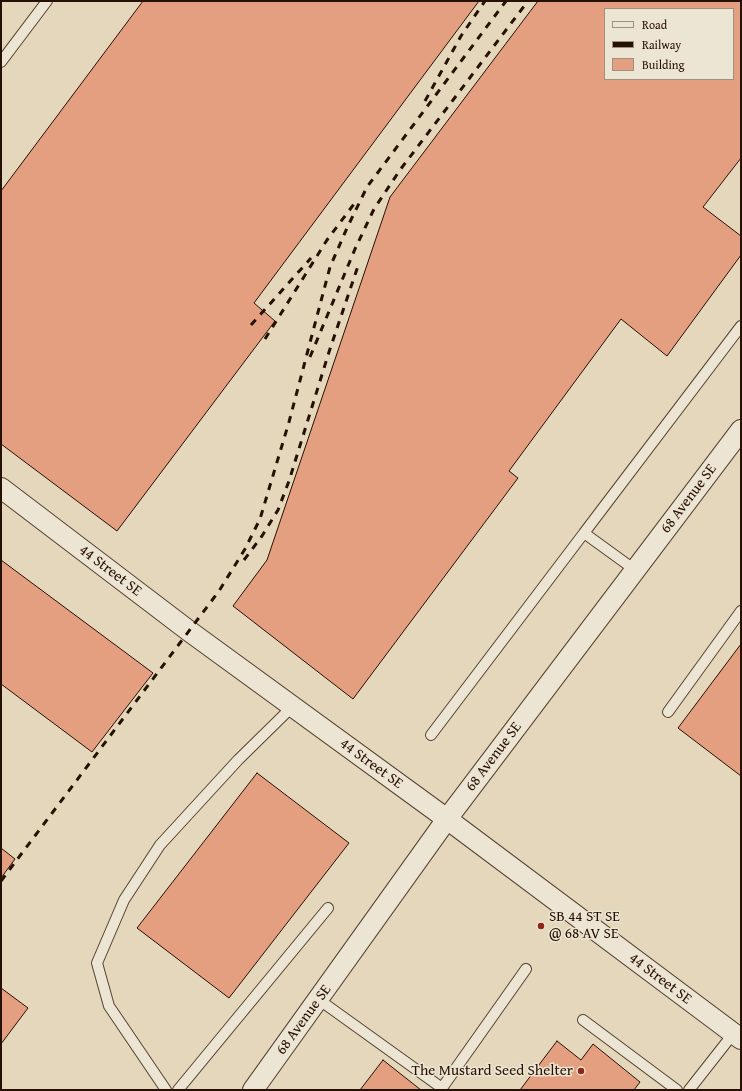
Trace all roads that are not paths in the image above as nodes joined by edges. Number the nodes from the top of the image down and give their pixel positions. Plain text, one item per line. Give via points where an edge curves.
1 (47, 1) edge
2 (1, 62) edge
3 (741, 326) edge
4 (741, 430) edge
5 (1, 488) edge
6 (584, 533) junction
7 (635, 570) junction
8 (741, 611) edge
9 (293, 706) junction
10 (668, 712) dead end
11 (431, 735) dead end
12 (447, 819) junction
13 (328, 908) dead end
14 (526, 970) dead end
15 (318, 999) junction
16 (583, 1020) dead end
17 (737, 1036) edge
18 (166, 1090) edge
19 (178, 1090) edge
20 (253, 1090) edge
21 (677, 1090) edge
22 (689, 1090) edge

1 - 2 lane
3 - 6 lane
4 - 7 street, 68 Avenue SE
5 - 9 street, 44 Street SE via 189,631
6 - 7 lane
6 - 11 lane
7 - 12 street, 68 Avenue SE
8 - 10 lane
9 - 12 street, 44 Street SE
9 - 18 lane via 238,760 160,845 124,900 97,963 110,1006
12 - 15 street, 68 Avenue SE
12 - 17 street, 44 Street SE
13 - 19 lane
14 - 15 lane via 442,1088
15 - 20 street, 68 Avenue SE
16 - 21 lane
17 - 22 lane

